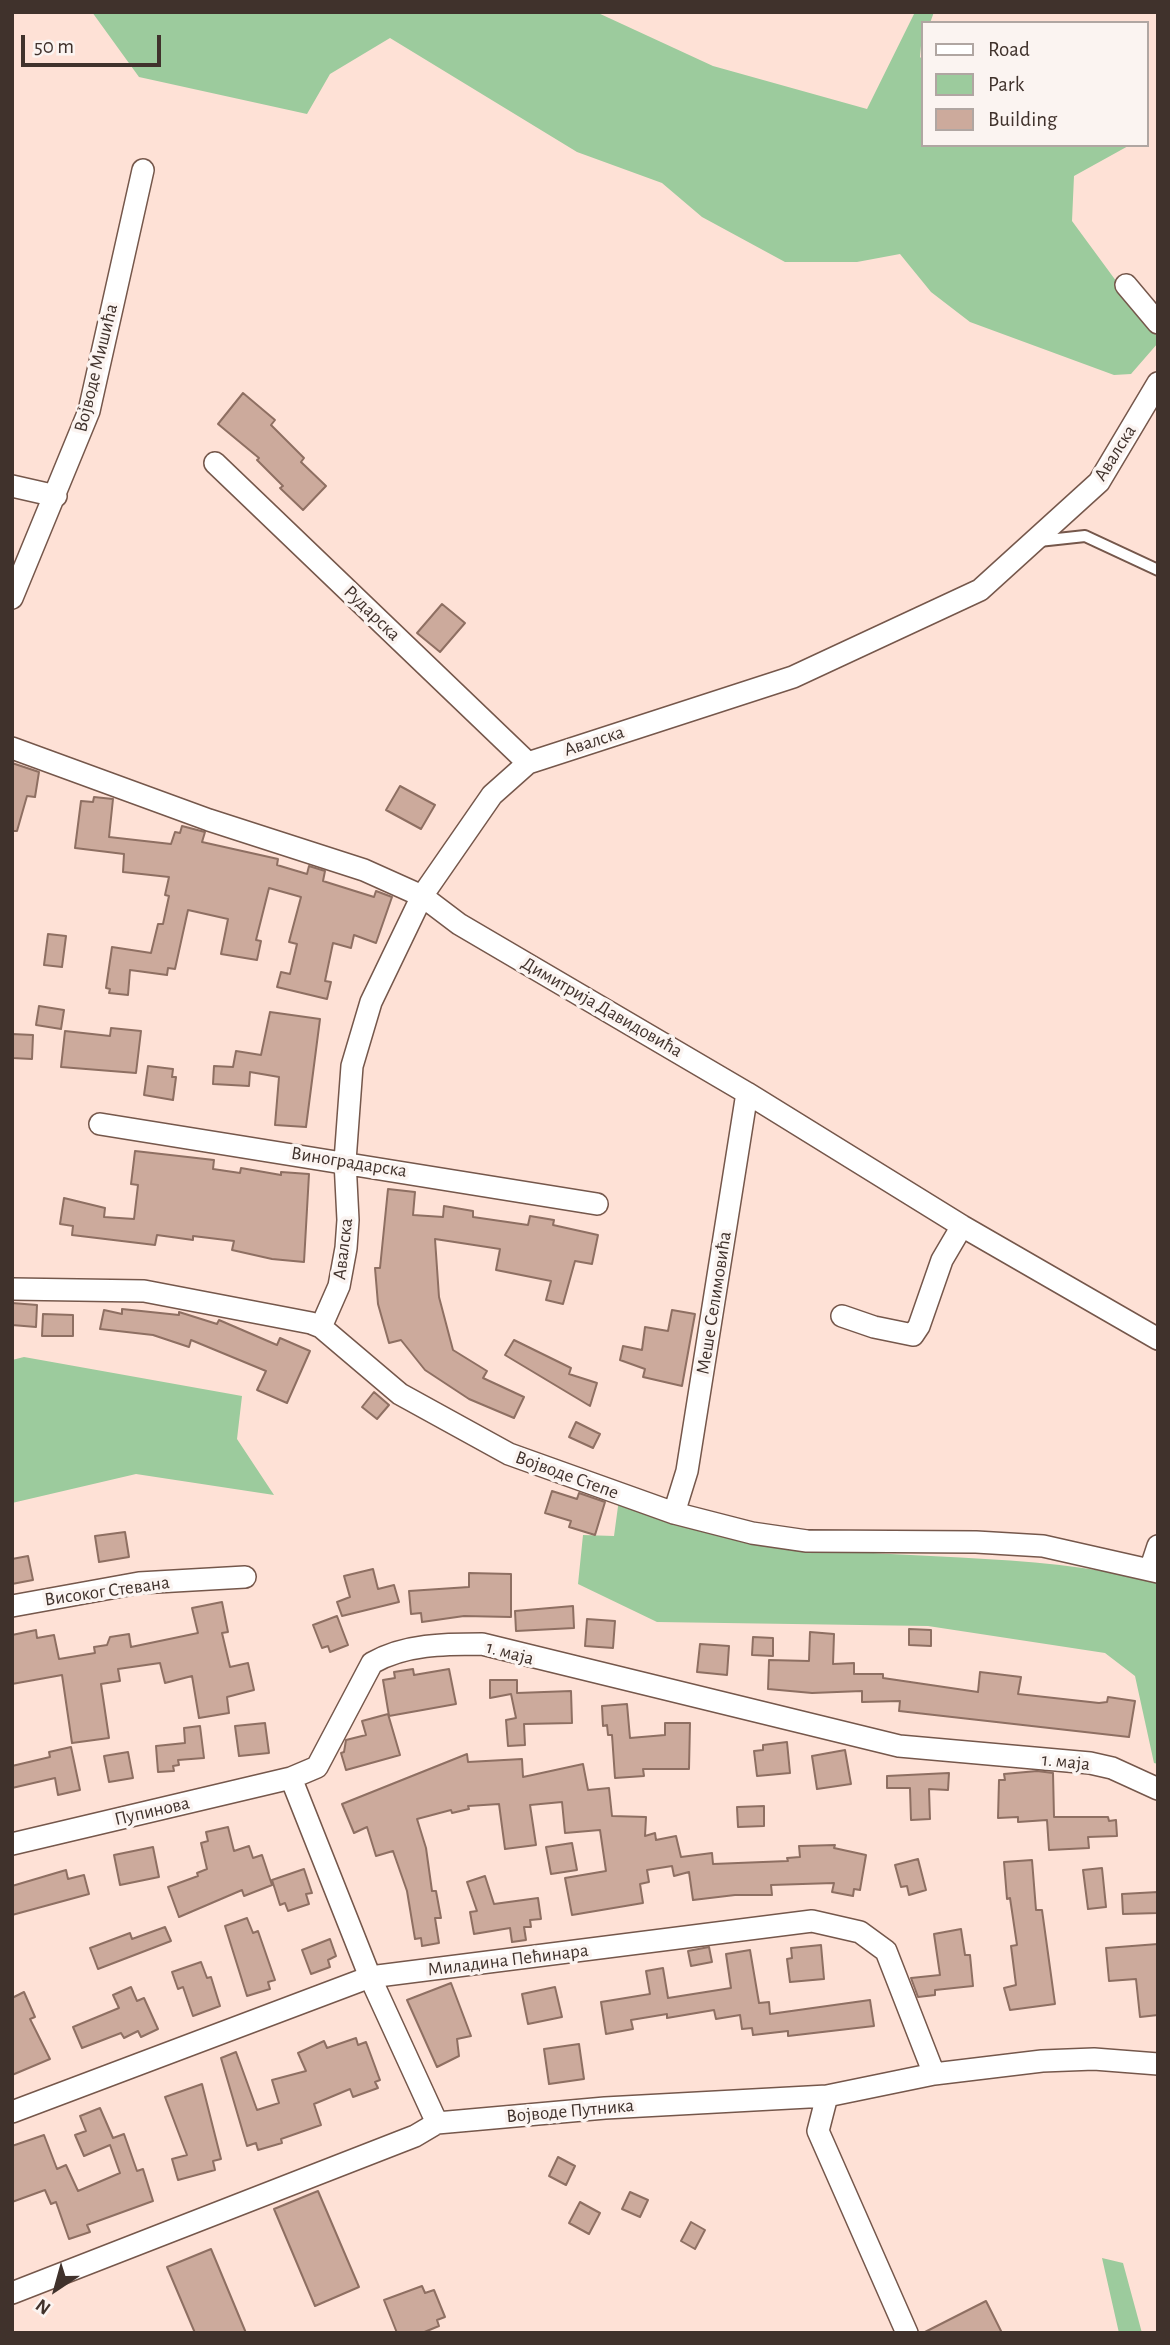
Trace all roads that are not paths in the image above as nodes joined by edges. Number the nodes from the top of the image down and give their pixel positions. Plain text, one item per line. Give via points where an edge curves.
1 (143, 170) dead end
2 (1126, 285) dead end
3 (1158, 323) edge
4 (1158, 383) edge
5 (215, 463) dead end
6 (12, 486) edge
7 (56, 496) junction
8 (1035, 541) junction
9 (1158, 570) edge
10 (12, 598) edge
11 (12, 748) edge
12 (528, 763) junction
13 (422, 896) junction
14 (747, 1093) junction
15 (100, 1124) dead end
16 (345, 1161) junction
17 (597, 1204) dead end
18 (962, 1226) junction
19 (12, 1289) edge
20 (842, 1316) dead end
21 (321, 1327) junction
22 (1158, 1339) edge
23 (674, 1513) junction
24 (1158, 1546) edge
25 (1154, 1571) edge
26 (245, 1577) dead end
27 (12, 1606) edge
28 (291, 1778) junction
29 (1158, 1789) edge
30 (12, 1844) edge
31 (370, 1978) junction
32 (1158, 2064) edge
33 (934, 2074) junction
34 (827, 2096) junction
35 (12, 2112) edge
36 (437, 2123) junction
37 (12, 2293) edge
38 (907, 2333) edge

1 - 7 street, Војводе Мишића via 89,411
2 - 3 street
4 - 8 street, Авалска via 1099,482
5 - 12 street, Рударска
6 - 7 street
7 - 10 street, Војводе Мишића
8 - 9 lane via 1085,536
8 - 12 street, Авалска via 980,590 793,677
11 - 13 street, Димитрија Давидовића via 209,820 364,870
12 - 13 street, Авалска via 492,795
13 - 14 street, Димитрија Давидовића via 459,923
13 - 16 street, Авалска via 371,1002 356,1053
14 - 18 street, Димитрија Давидовића
14 - 23 street, Меше Селимовића via 687,1471
15 - 16 street, Виноградарска
16 - 17 street, Виноградарска
16 - 21 street, Авалска via 346,1248 339,1286
18 - 20 street via 942,1260 913,1335
18 - 22 street, Димитрија Давидовића
19 - 21 street, Војводе Степе via 144,1291 293,1317
21 - 23 street, Војводе Степе via 400,1394 496,1448
23 - 25 street, Војводе Степе via 752,1533 807,1541 1043,1546
24 - 25 street
26 - 27 street, Високог Стевана via 139,1583
28 - 29 street, 1. маја via 317,1768 372,1663 387,1654 443,1644 482,1644 899,1746 1090,1763
28 - 30 street, Пупинова
28 - 31 street
31 - 33 street, Миладина Пећинара via 777,1924 842,1926 860,1931 886,1951
31 - 35 street, Миладина Пећинара
31 - 36 street
32 - 33 street, Војводе Путника via 1067,2059
33 - 34 street, Војводе Путника
34 - 36 street, Војводе Путника
34 - 38 street via 818,2130
36 - 37 street, Војводе Путника via 415,2136

